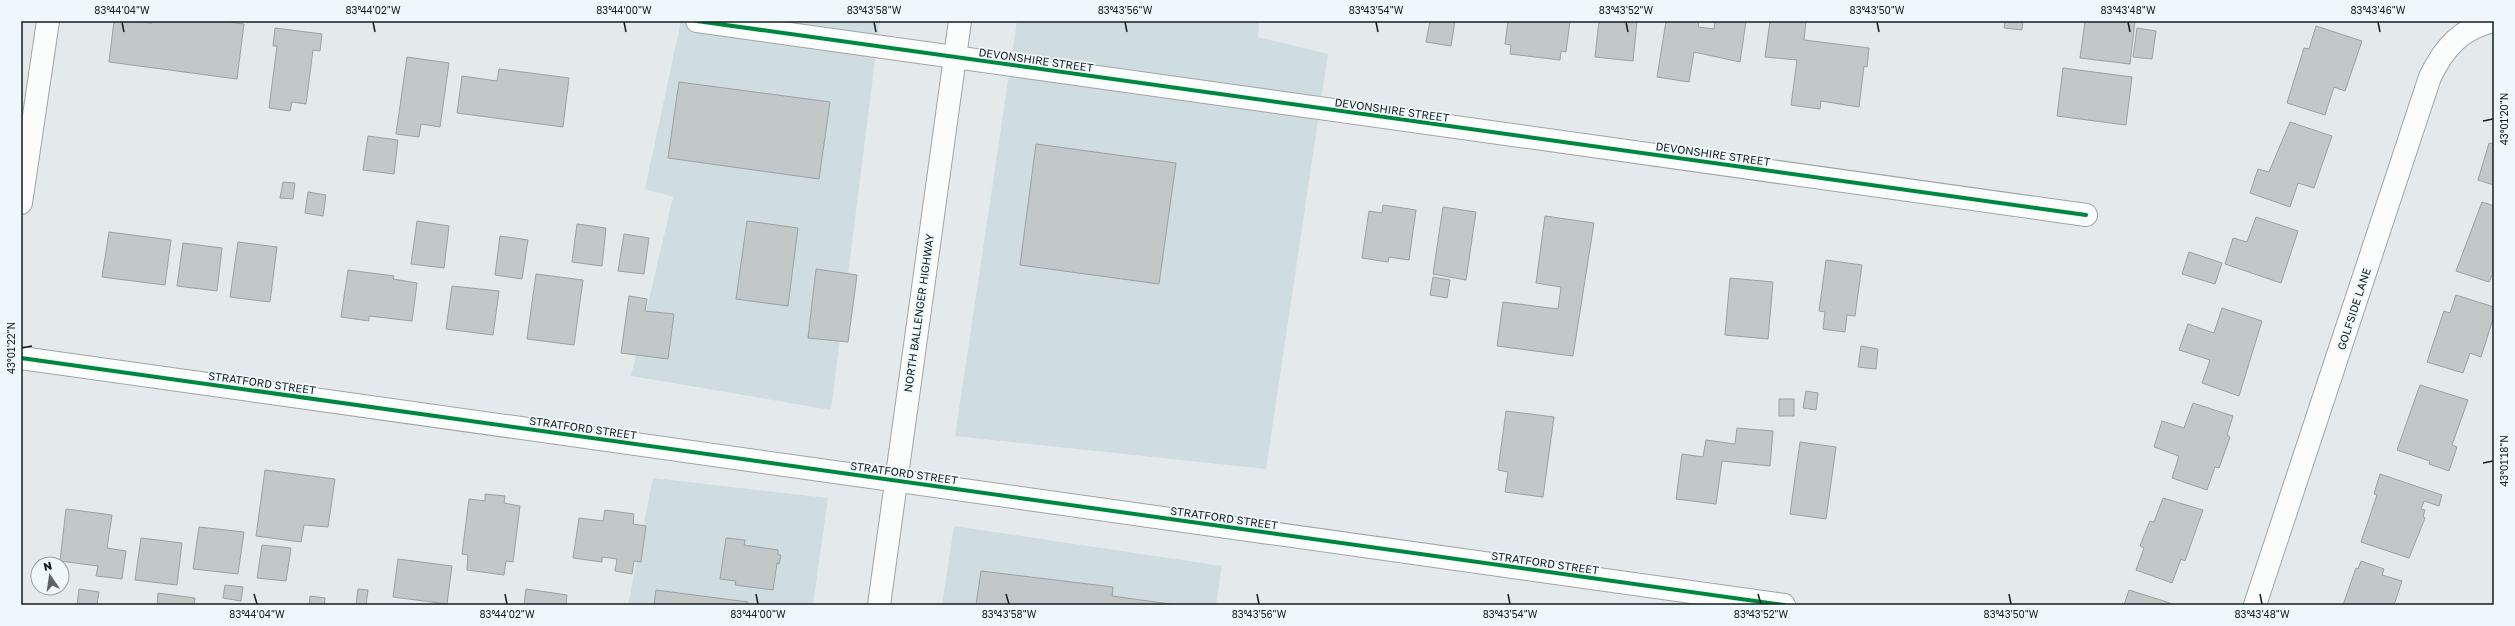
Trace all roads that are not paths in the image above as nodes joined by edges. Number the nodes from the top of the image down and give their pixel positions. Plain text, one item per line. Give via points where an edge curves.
1 (48, 21) edge
2 (697, 21) edge
3 (960, 21) edge
4 (2494, 22) edge
5 (2472, 24) edge
6 (955, 58) junction
7 (21, 203) edge
8 (2086, 215) dead end
9 (21, 358) edge
10 (896, 481) junction
11 (879, 605) edge
12 (1784, 605) edge
13 (2255, 605) edge

1 - 7 street
2 - 6 street, DEVONSHIRE STREET
3 - 6 street, NORTH BALLENGER HIGHWAY
4 - 5 street, GOLFSIDE LANE
5 - 13 street, GOLFSIDE LANE via 2448,46 2430,77
6 - 8 street, DEVONSHIRE STREET
6 - 10 street, NORTH BALLENGER HIGHWAY
9 - 10 street, STRATFORD STREET
10 - 11 street, NORTH BALLENGER HIGHWAY
10 - 12 street, STRATFORD STREET

